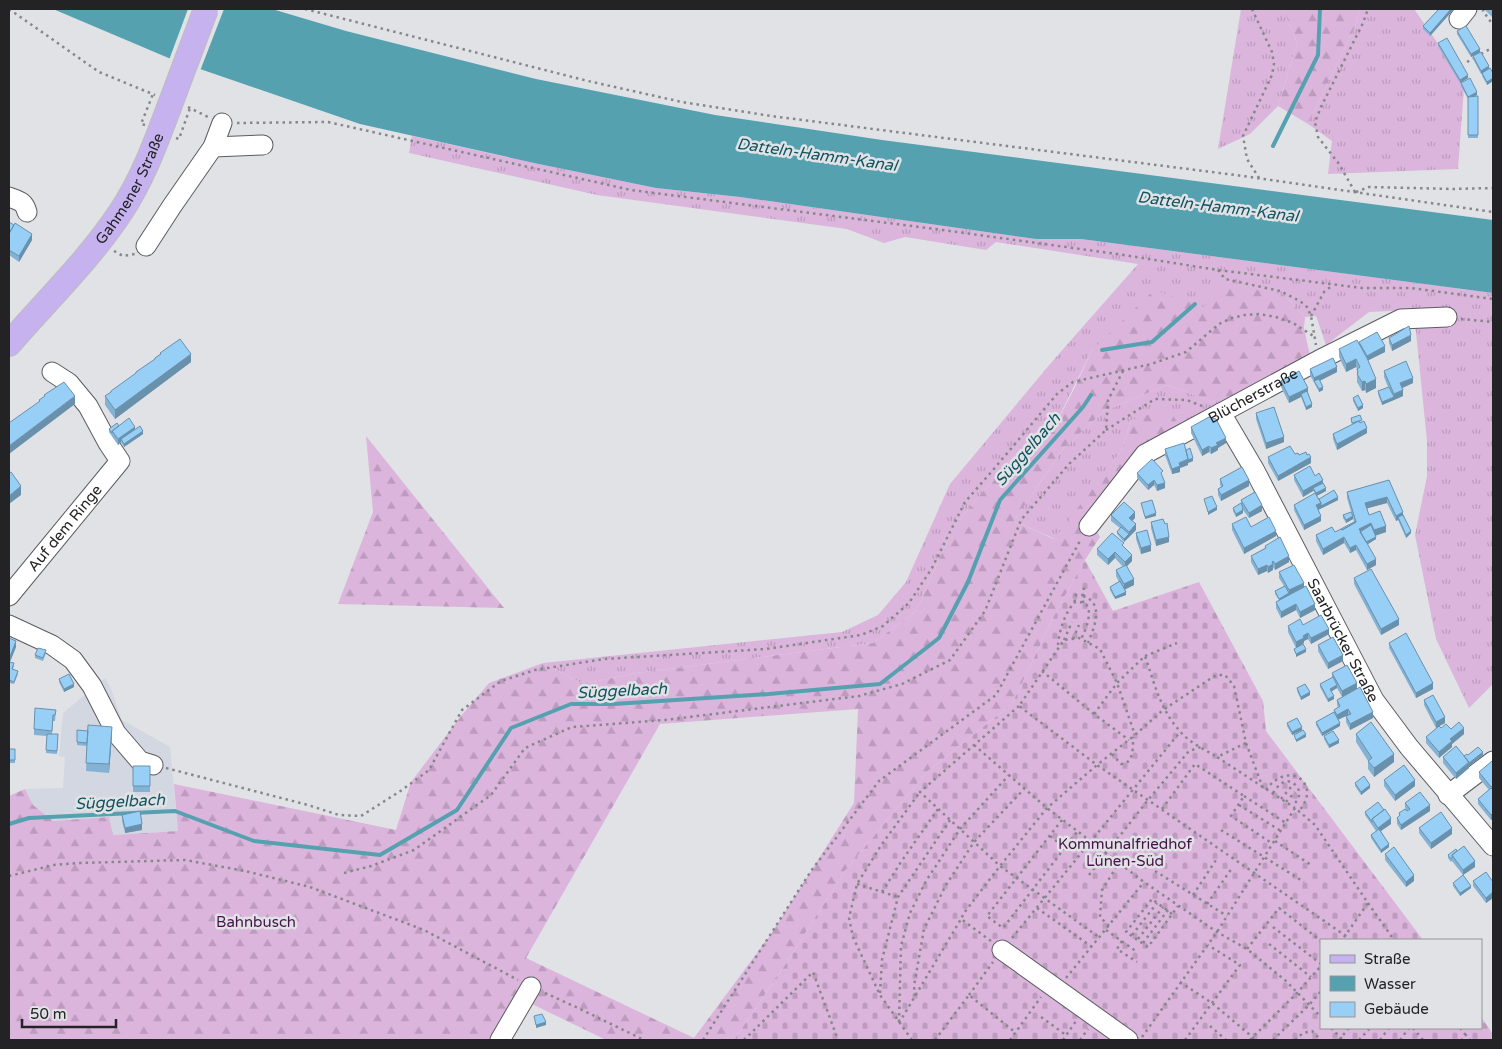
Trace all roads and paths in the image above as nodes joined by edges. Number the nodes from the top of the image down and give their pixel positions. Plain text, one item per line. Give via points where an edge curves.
1 (206, 9) edge
2 (304, 9) edge
3 (1252, 9) edge
4 (1368, 9) edge
5 (1484, 9) edge
6 (1493, 25) edge
7 (1493, 49) edge
8 (1466, 62) dead end
9 (170, 104) junction
10 (328, 122) dead end
11 (141, 124) dead end
12 (222, 124) dead end
13 (179, 139) dead end
14 (263, 145) dead end
15 (213, 147) junction
16 (1259, 178) junction
17 (1493, 188) edge
18 (1355, 192) junction
19 (9, 197) edge
20 (28, 212) dead end
21 (1493, 212) edge
22 (99, 242) junction
23 (146, 246) joint
24 (1218, 270) junction
25 (1333, 284) junction
26 (1493, 299) edge
27 (1311, 316) junction
28 (1447, 317) joint
29 (1493, 322) edge
30 (1315, 337) junction
31 (9, 344) edge
32 (1319, 360) junction
33 (1123, 371) junction
34 (52, 372) dead end
35 (1221, 413) junction
36 (1106, 430) junction
37 (1089, 526) joint
38 (1084, 587) dead end
39 (9, 596) edge
40 (1083, 596) junction
41 (1075, 602) junction
42 (1083, 603) junction
43 (1072, 622) dead end
44 (9, 625) edge
45 (1079, 625) dead end
46 (1074, 639) junction
47 (1081, 639) junction
48 (1064, 640) junction
49 (1088, 643) junction
50 (1177, 643) dead end
51 (1058, 647) junction
52 (1145, 656) junction
53 (1042, 672) junction
54 (1116, 684) junction
55 (1019, 706) junction
56 (1163, 710) junction
57 (1094, 714) junction
58 (1180, 732) junction
59 (1134, 736) junction
60 (1129, 740) junction
61 (1246, 743) junction
62 (974, 745) junction
63 (1201, 747) junction
64 (1112, 754) junction
65 (1217, 757) junction
66 (1493, 761) edge
67 (1097, 765) junction
68 (153, 766) joint
69 (1009, 776) junction
70 (1291, 787) dead end
71 (1024, 788) junction
72 (1132, 789) junction
73 (1265, 789) junction
74 (920, 792) junction
75 (1295, 792) dead end
76 (1272, 794) junction
77 (1448, 795) junction
78 (1244, 796) junction
79 (1281, 799) junction
80 (1148, 800) junction
81 (1286, 802) junction
82 (1239, 805) junction
83 (1294, 807) junction
84 (1047, 808) junction
85 (938, 809) junction
86 (1162, 809) junction
87 (1299, 811) junction
88 (950, 820) junction
89 (1062, 820) junction
90 (1286, 823) junction
91 (960, 829) junction
92 (1222, 830) dead end
93 (1077, 831) junction
94 (1281, 831) junction
95 (1050, 836) junction
96 (974, 842) junction
97 (1091, 842) junction
98 (1274, 842) junction
99 (1493, 846) edge
100 (1065, 848) junction
101 (1265, 856) junction
102 (1216, 860) dead end
103 (1119, 864) junction
104 (1311, 865) dead end
105 (1000, 866) junction
106 (1232, 868) dead end
107 (1155, 871) dead end
108 (1255, 873) junction
109 (344, 874) dead end
110 (1089, 875) dead end
111 (9, 876) edge
112 (1016, 878) junction
113 (1144, 882) junction
114 (1304, 882) dead end
115 (857, 884) junction
116 (1032, 890) junction
117 (882, 892) junction
118 (1193, 895) junction
119 (898, 897) junction
120 (1045, 898) junction
121 (1157, 903) junction
122 (1368, 903) junction
123 (1207, 904) junction
124 (1178, 906) junction
125 (1163, 907) junction
126 (1037, 908) junction
127 (1168, 910) junction
128 (1172, 914) junction
129 (1227, 916) junction
130 (961, 919) junction
131 (1109, 926) junction
132 (1273, 927) dead end
133 (1106, 930) junction
134 (1217, 932) junction
135 (1132, 936) junction
136 (1346, 936) junction
137 (1100, 938) junction
138 (1343, 939) edge
139 (1348, 939) edge
140 (1393, 939) edge
141 (1138, 940) junction
142 (1320, 940) edge
143 (1122, 942) junction
144 (1143, 943) junction
145 (1208, 944) junction
146 (1269, 944) dead end
147 (1092, 947) junction
148 (1247, 949) junction
149 (1002, 950) junction
150 (1138, 952) dead end
151 (1137, 962) dead end
152 (1320, 964) edge
153 (1320, 966) edge
154 (1311, 977) junction
155 (1180, 982) junction
156 (1054, 986) junction
157 (530, 987) junction
158 (1320, 992) edge
159 (1298, 993) junction
160 (880, 994) junction
161 (969, 995) junction
162 (914, 996) junction
163 (1212, 1003) junction
164 (1309, 1006) junction
165 (1084, 1009) junction
166 (1320, 1016) edge
167 (1041, 1017) dead end
168 (899, 1023) junction
169 (1210, 1026) dead end
170 (1332, 1029) edge
171 (1369, 1029) edge
172 (1389, 1029) edge
173 (1410, 1029) edge
174 (1412, 1029) edge
175 (1461, 1029) edge
176 (1016, 1033) junction
177 (1465, 1034) junction
178 (1066, 1035) junction
179 (1253, 1039) edge
180 (1341, 1039) edge
181 (1420, 1039) edge
182 (500, 1040) edge
183 (644, 1040) edge
184 (703, 1040) edge
185 (744, 1040) edge
186 (838, 1040) edge
187 (912, 1040) edge
188 (935, 1040) edge
189 (1010, 1040) edge
190 (1063, 1040) edge
191 (1128, 1040) edge
192 (1139, 1040) edge
193 (1186, 1040) edge
194 (1226, 1040) edge
195 (1273, 1040) edge
196 (1296, 1040) edge
197 (1319, 1040) edge
198 (1360, 1040) edge
199 (1380, 1040) edge
200 (1400, 1040) edge
201 (1462, 1040) edge
202 (1470, 1040) edge

1 - 9 main road, Gahmener Straße, bridge
2 - 16 path via 682,102
3 - 16 path via 1272,52 1274,64 1272,75 1243,136 1247,159
4 - 18 path via 1315,122 1318,137
5 - 6 path
7 - 8 path
9 - 11 path
9 - 13 path
9 - 22 main road, Gahmener Straße via 145,167 121,212
10 - 24 path via 630,190
12 - 15 street
14 - 15 street
15 - 23 street
16 - 18 path
17 - 18 path via 1369,187
18 - 21 path
19 - 20 street via 20,201
22 - 23 path via 123,256 132,256
22 - 31 main road, Gahmener Straße
24 - 25 path
24 - 27 path via 1224,279 1280,291 1293,297 1307,307
25 - 26 path via 1362,288 1411,288
25 - 27 path via 1324,292
27 - 30 path
28 - 29 path
28 - 32 street, Blücherstraße via 1401,319
30 - 32 path
30 - 33 path via 1276,317 1246,315 1219,324 1186,352
32 - 35 street, Blücherstraße
33 - 36 path via 1108,400
33 - 68 path via 1073,382 1057,394 965,502 932,568 909,603 883,626 861,635 766,649 604,659 535,670 501,681 462,710 428,770 361,816 338,815
34 - 39 street, Auf dem Ringe via 69,383 88,406 120,461
35 - 36 path via 1187,400 1155,399
35 - 37 street, Blücherstraße via 1145,454
35 - 77 street, Saarbrücker Straße via 1254,469 1374,700
36 - 109 path via 1070,464 1021,520 985,611 950,660 902,684 859,696 665,720 572,727 525,748 491,795 414,850
37 - 184 path via 996,695 879,780 811,871
38 - 40 path
40 - 41 path via 1076,595
40 - 42 path
40 - 49 path via 1095,605 1097,615
41 - 42 path
41 - 51 path via 1062,626
42 - 47 path via 1089,611 1089,622
43 - 48 path
44 - 68 street via 52,645 72,660 92,686 116,733 140,762
45 - 46 path
46 - 47 path
46 - 48 path
47 - 49 path
48 - 51 path
49 - 54 path via 1100,649
50 - 52 path
51 - 53 path
52 - 54 path
52 - 56 path
53 - 55 path
53 - 57 path
54 - 57 path
54 - 59 path
55 - 62 path
55 - 67 path
56 - 58 path
56 - 59 path
56 - 61 path via 1217,675 1225,675 1234,686
57 - 60 path
58 - 63 path
58 - 72 path
59 - 60 path
59 - 64 path via 1129,761 1121,764
60 - 64 path
61 - 65 path
61 - 73 path
62 - 69 path
62 - 74 path
63 - 65 path
63 - 80 path via 1189,751
64 - 67 path
65 - 73 path
66 - 77 street
67 - 72 path
67 - 84 path
69 - 71 path
69 - 91 path
70 - 79 path
71 - 84 path
71 - 96 path
72 - 80 path
72 - 97 path
73 - 76 path
73 - 87 path via 1280,777 1292,774 1306,787 1308,794
74 - 85 path
74 - 115 path
75 - 81 path
76 - 79 path
76 - 83 path via 1285,781 1290,781 1300,794
77 - 99 street, Saarbrücker Straße
78 - 82 path
78 - 86 path via 1196,764
78 - 90 path
79 - 81 path
80 - 86 path
80 - 110 path
81 - 83 path
82 - 94 path
82 - 98 path via 1231,816
83 - 87 path
83 - 90 path
84 - 89 path
84 - 105 path
85 - 88 path
85 - 117 path
86 - 108 path
87 - 122 path via 1315,825
88 - 91 path
88 - 119 path
89 - 93 path
89 - 95 path
90 - 94 path
91 - 96 path
91 - 168 path via 910,913 901,946
92 - 101 path
93 - 97 path
93 - 100 path
94 - 98 path
95 - 100 path
95 - 112 path
96 - 105 path
96 - 162 path via 946,885 924,929
97 - 103 path
97 - 120 path
98 - 101 path
98 - 104 path
100 - 116 path
101 - 108 path
101 - 114 path
102 - 118 path
103 - 113 path
103 - 131 path via 1102,890 1100,916
105 - 112 path
105 - 130 path
106 - 123 path
107 - 118 path
108 - 129 path
108 - 136 path
111 - 157 path via 54,865 185,860 246,871 310,887 424,930
112 - 116 path
112 - 116 path via 987,916 1003,928
113 - 124 path
113 - 131 path
115 - 117 path
115 - 160 path via 849,918 853,937
116 - 120 path
117 - 119 path
118 - 123 path
119 - 160 path via 882,960
120 - 126 path
120 - 137 path
121 - 125 path
121 - 135 path
121 - 135 path via 1152,899 1126,932
122 - 136 path
122 - 140 path
123 - 129 path
124 - 128 path
124 - 134 path
125 - 127 path
125 - 141 path
126 - 147 path
126 - 149 path
127 - 128 path
127 - 144 path
128 - 144 path via 1148,947
129 - 134 path
130 - 149 path
130 - 162 path
131 - 133 path
132 - 152 path
133 - 137 path
133 - 143 path
134 - 145 path
134 - 148 path
135 - 141 path
136 - 138 path
136 - 139 path
137 - 147 path
141 - 144 path
142 - 148 path via 1279,908
143 - 150 path
143 - 151 path via 1117,949
145 - 155 path
145 - 163 path via 1240,965
146 - 154 path
147 - 156 path
148 - 159 path
149 - 156 street
149 - 161 path
153 - 154 path
154 - 159 path
155 - 163 path
155 - 192 path
156 - 165 street
156 - 176 path
157 - 182 street
157 - 183 path
158 - 164 path
159 - 164 path
159 - 179 path
160 - 168 path
161 - 176 path
161 - 188 path
162 - 168 path
163 - 179 path
163 - 193 path
164 - 166 path
164 - 195 path
165 - 178 path
165 - 191 street
167 - 178 path
168 - 187 path
169 - 194 path
170 - 180 path
171 - 198 path
172 - 199 path
173 - 200 path
174 - 181 path
175 - 177 path
176 - 189 path
177 - 201 path
177 - 202 path
178 - 190 path
185 - 186 path via 813,972
196 - 197 path via 1302,1033 1312,1031

